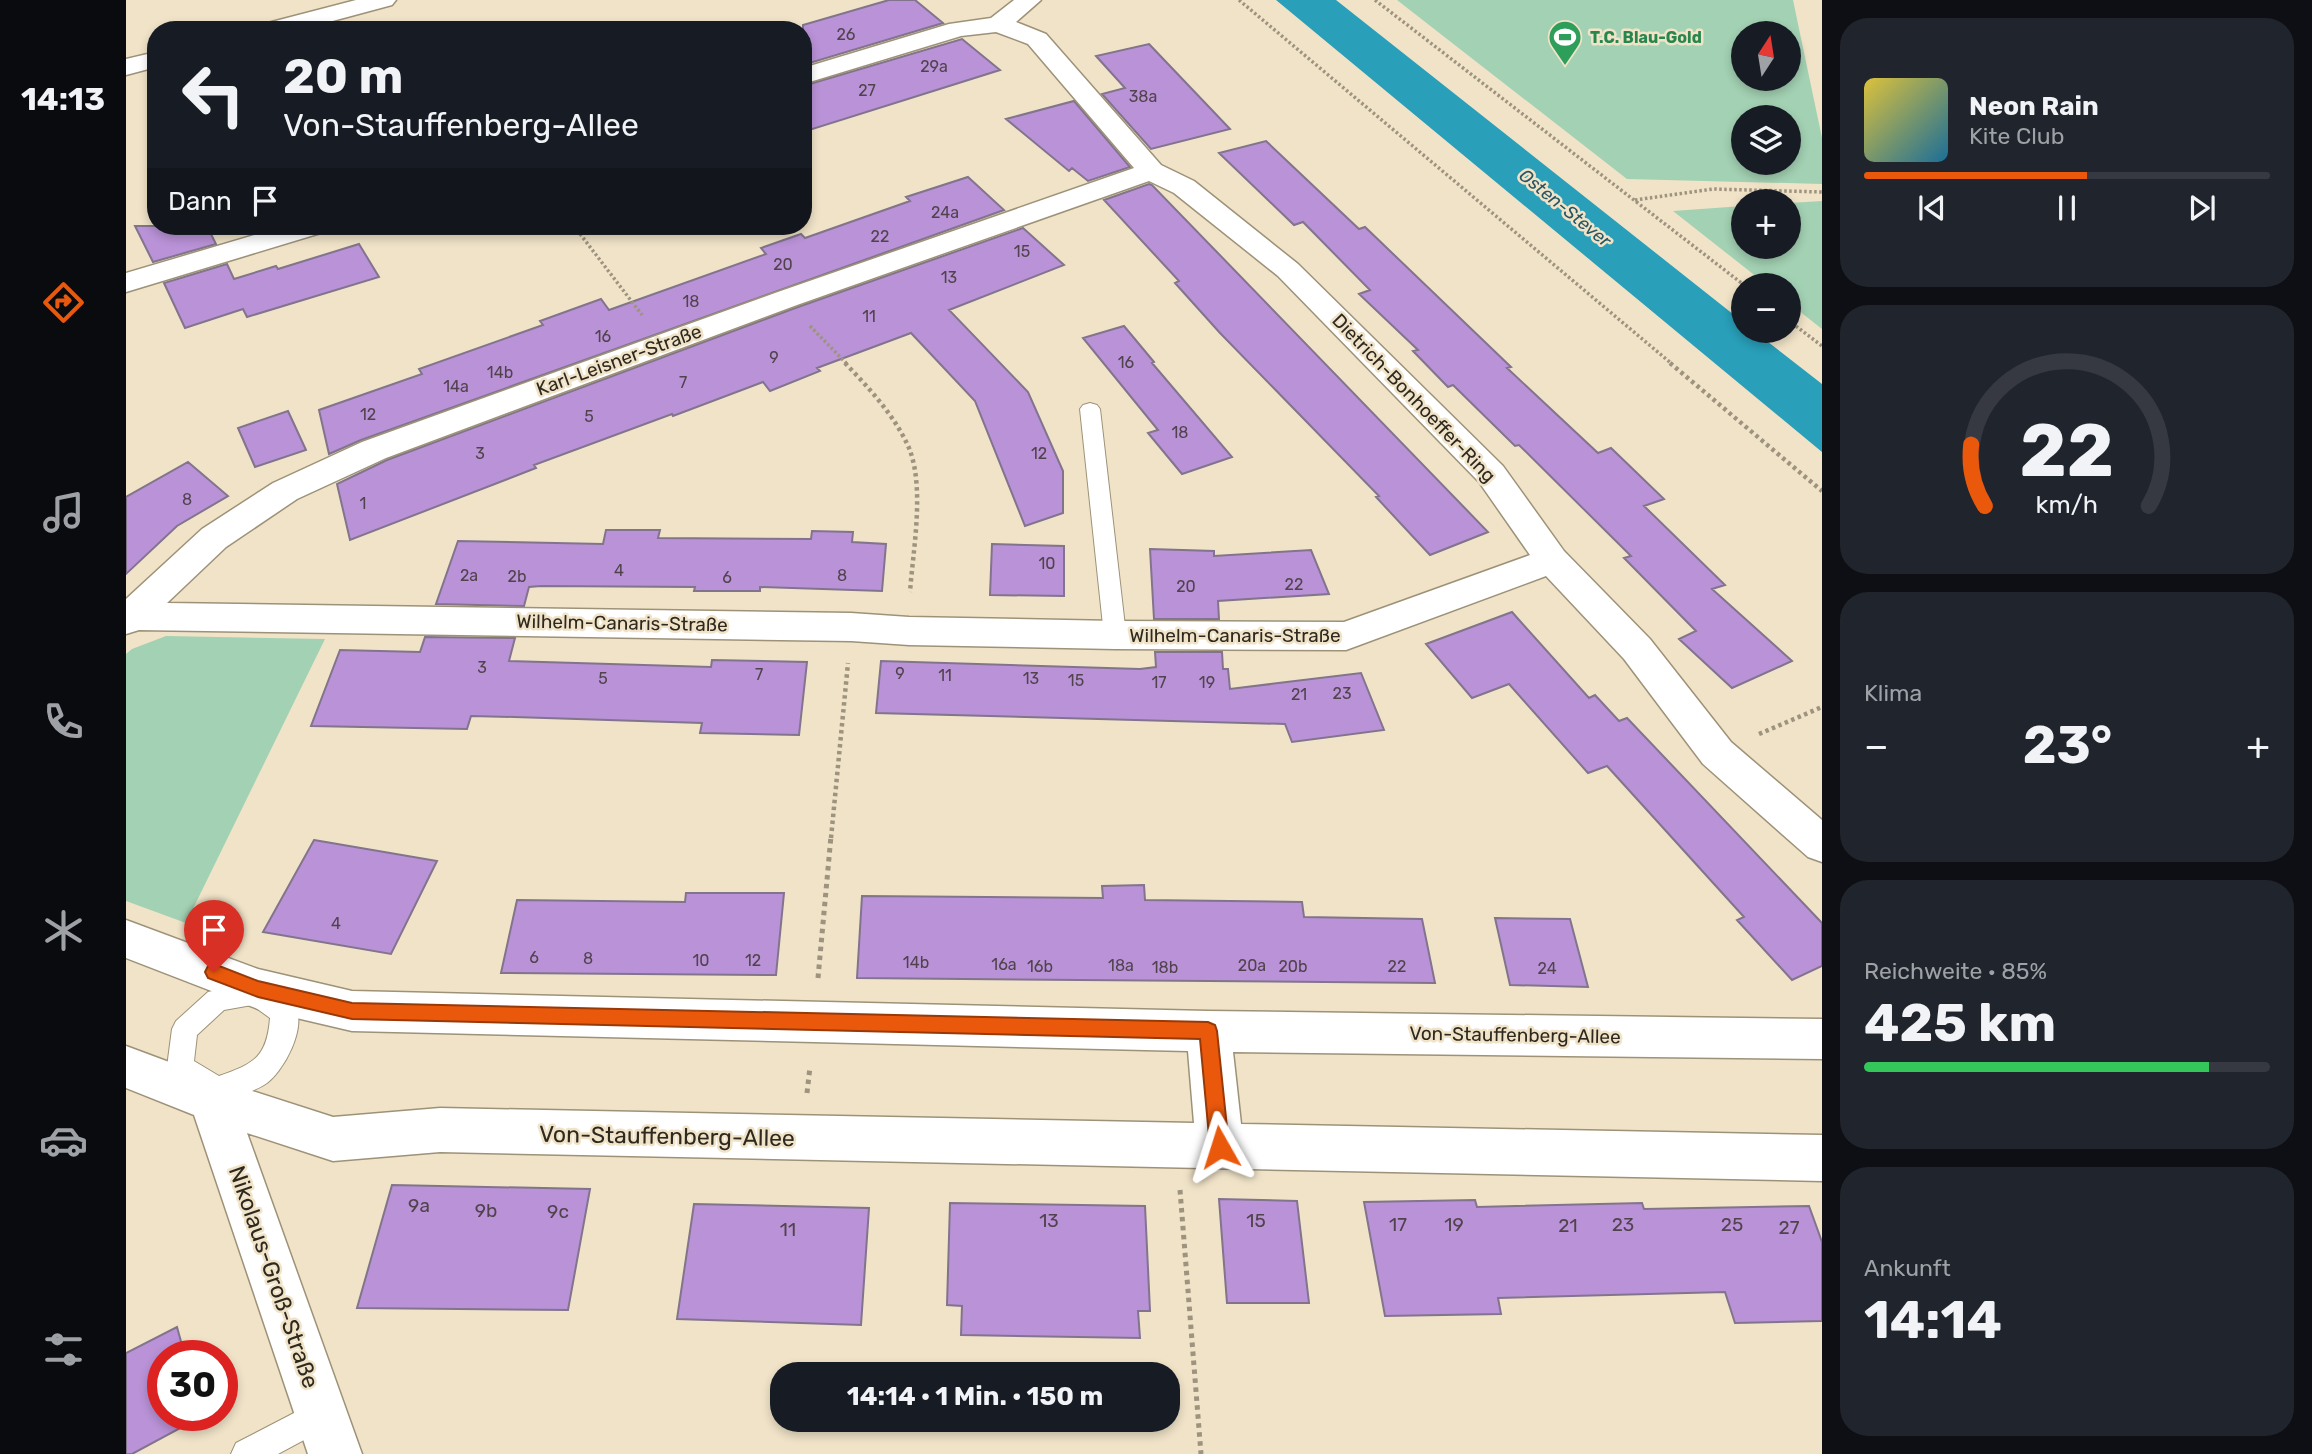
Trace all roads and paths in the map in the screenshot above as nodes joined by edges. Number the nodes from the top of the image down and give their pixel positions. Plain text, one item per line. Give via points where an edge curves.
1 (383, 0) edge
2 (1029, 0) edge
3 (1239, 0) edge
4 (1375, 0) edge
5 (350, 9) junction
6 (304, 21) edge
7 (359, 21) edge
8 (998, 24) junction
9 (147, 61) edge
10 (126, 67) edge
11 (812, 73) edge
12 (1151, 171) junction
13 (1822, 192) edge
14 (1634, 200) junction
15 (284, 235) edge
16 (581, 235) edge
17 (1731, 275) edge
18 (126, 283) edge
19 (786, 299) junction
20 (1801, 330) edge
21 (663, 343) junction
22 (1822, 346) edge
23 (1090, 409) dead end
24 (1822, 491) edge
25 (1552, 560) junction
26 (128, 618) edge
27 (851, 627) junction
28 (909, 631) junction
29 (1115, 635) junction
30 (1822, 706) edge
31 (1717, 753) junction
32 (1822, 845) edge
33 (126, 939) edge
34 (257, 991) junction
35 (815, 1020) junction
36 (1208, 1031) junction
37 (1822, 1039) edge
38 (126, 1067) edge
39 (214, 1094) junction
40 (802, 1139) junction
41 (1198, 1147) junction
42 (1822, 1158) edge
43 (328, 1434) edge
44 (247, 1454) edge
45 (1201, 1454) edge

1 - 5 street
2 - 8 street
3 - 24 path
4 - 14 path
5 - 6 street
5 - 7 street
8 - 11 street, Dietrich-Bonhoeffer-Ring via 958,29
8 - 12 street, Dietrich-Bonhoeffer-Ring via 1037,39
9 - 10 street
12 - 19 street, Karl-Leisner-Straße
12 - 25 street, Dietrich-Bonhoeffer-Ring via 1184,187 1288,270 1491,474
13 - 14 path via 1713,189
14 - 17 path
15 - 18 street
16 - 21 path
19 - 21 street, Karl-Leisner-Straße
19 - 28 path via 893,417 914,465
20 - 22 path
21 - 26 street, Karl-Leisner-Straße via 374,450 285,491 214,538
23 - 29 lane, Wilhelm-Canaris-Straße
25 - 29 street, Wilhelm-Canaris-Straße via 1346,635
25 - 31 street, Dietrich-Bonhoeffer-Ring via 1637,649
26 - 27 street, Wilhelm-Canaris-Straße
27 - 28 street, Wilhelm-Canaris-Straße
27 - 35 path
28 - 29 street, Wilhelm-Canaris-Straße
30 - 31 path
31 - 32 street, Dietrich-Bonhoeffer-Ring
33 - 34 street, Von-Stauffenberg-Allee
34 - 35 street, Von-Stauffenberg-Allee via 352,1011
34 - 39 lane via 284,1013 281,1048 256,1076
34 - 39 lane via 217,1000 185,1029 180,1067
35 - 36 street, Von-Stauffenberg-Allee
35 - 40 path
36 - 37 street, Von-Stauffenberg-Allee
36 - 41 street
38 - 39 street, Von-Stauffenberg-Allee
39 - 40 street, Von-Stauffenberg-Allee via 333,1139 440,1130
39 - 43 street, Nikolaus-Groß-Straße
40 - 41 street, Von-Stauffenberg-Allee
41 - 42 street, Von-Stauffenberg-Allee
41 - 45 path
43 - 44 lane

